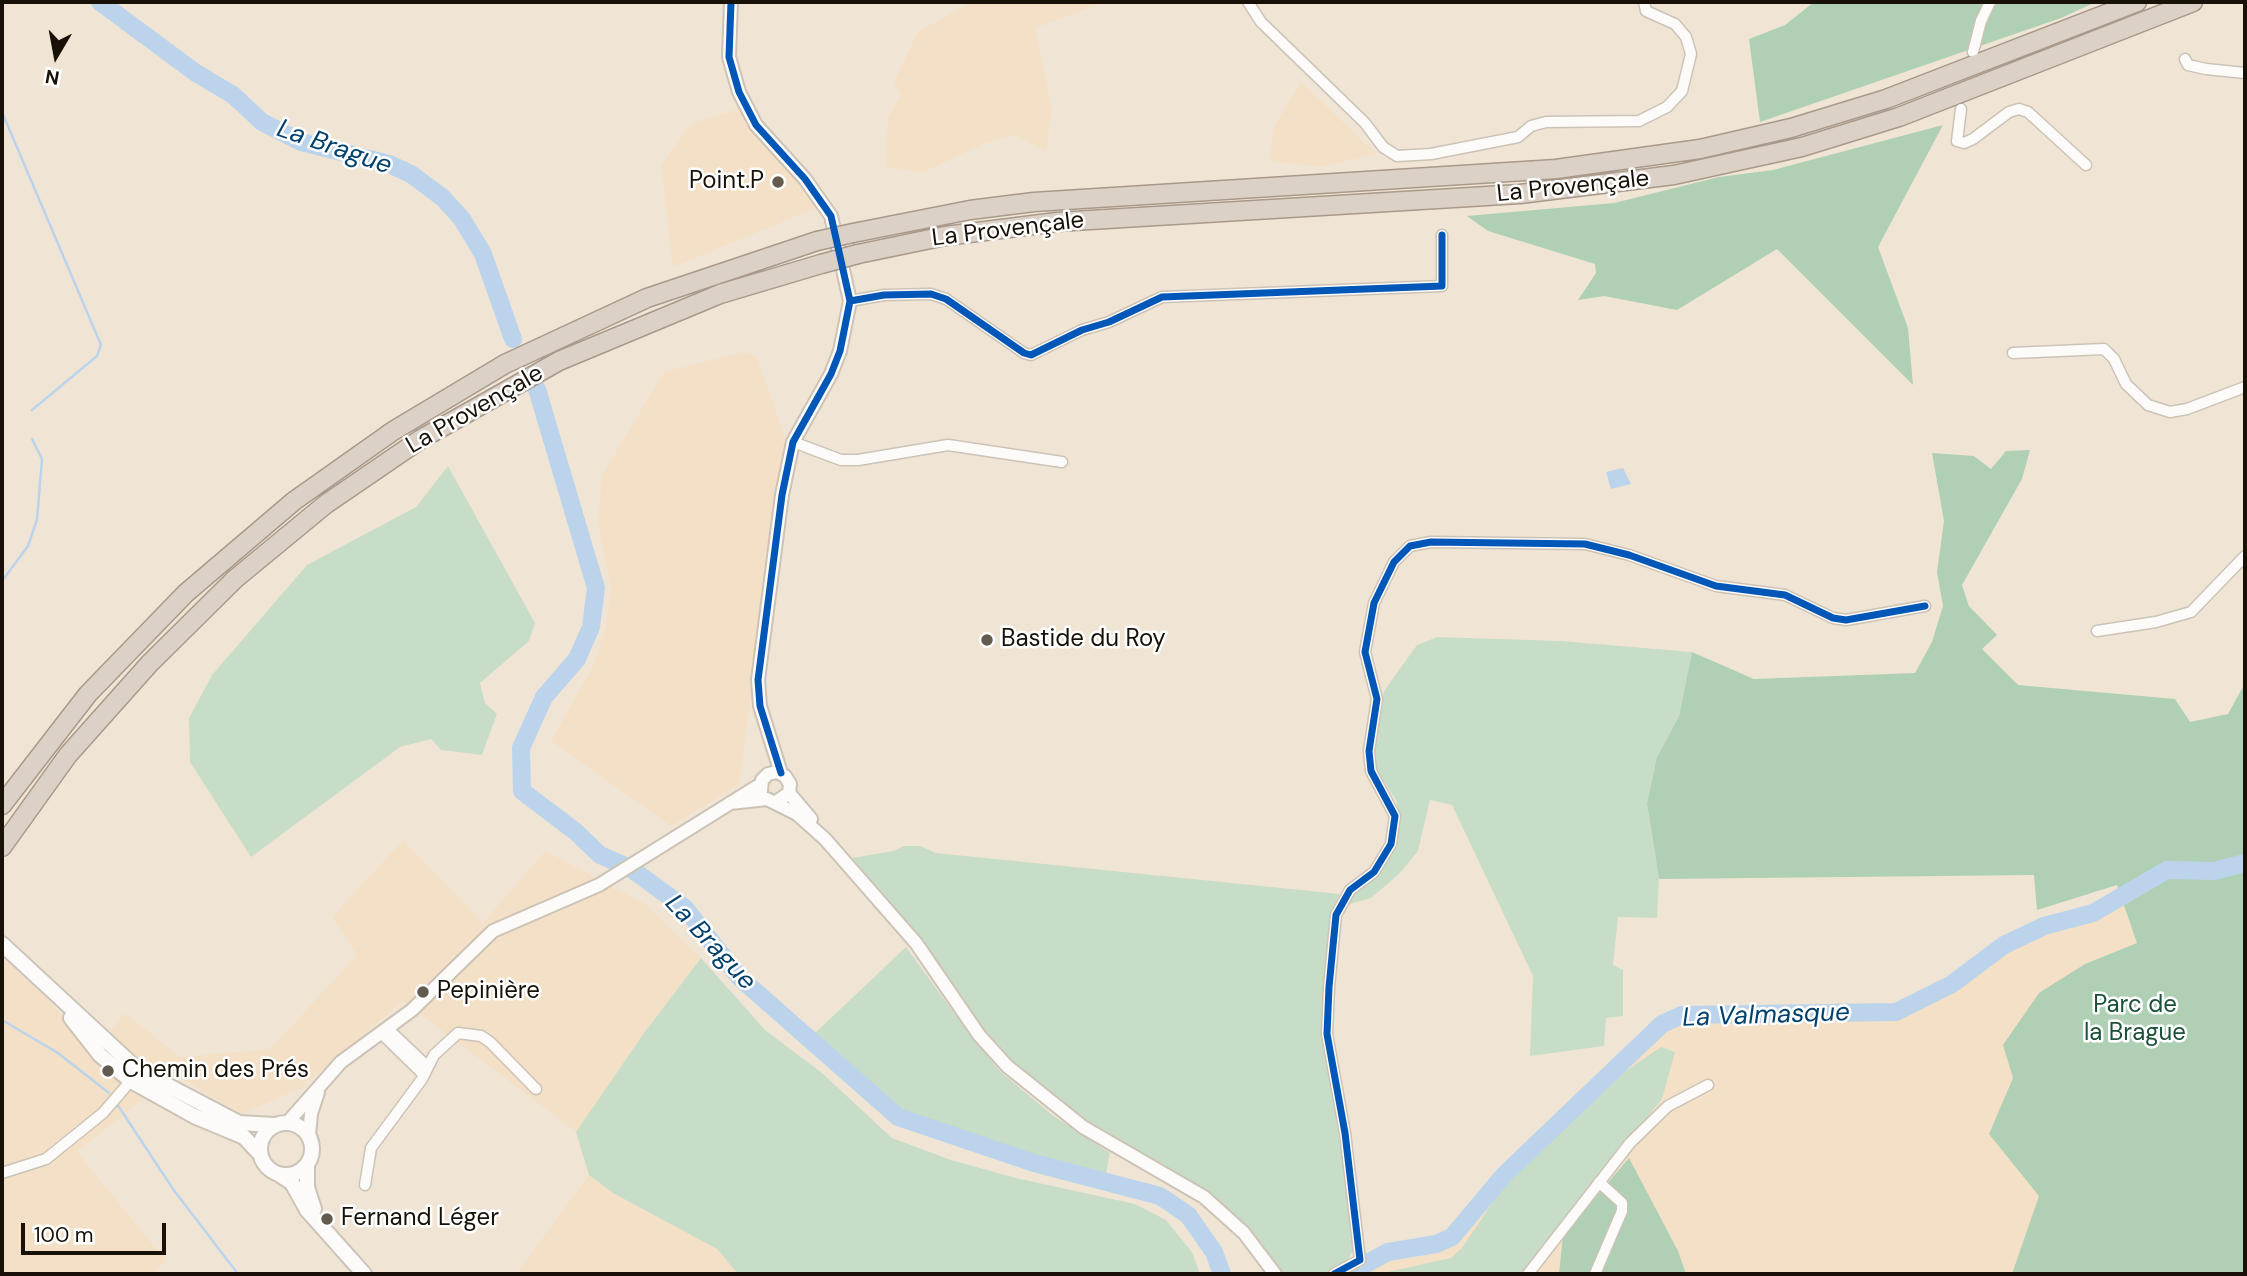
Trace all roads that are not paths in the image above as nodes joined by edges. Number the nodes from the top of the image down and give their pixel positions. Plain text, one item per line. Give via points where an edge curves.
1 (731, 2) edge
2 (1248, 2) edge
3 (1644, 2) edge
4 (1990, 2) edge
5 (2137, 2) edge
6 (2193, 2) edge
7 (1973, 52) dead end
8 (2185, 59) dead end
9 (2245, 73) edge
10 (1961, 109) dead end
11 (2086, 165) dead end
12 (1442, 234) dead end
13 (850, 301) junction
14 (2013, 353) dead end
15 (2245, 387) edge
16 (793, 442) junction
17 (1062, 462) dead end
18 (2245, 556) edge
19 (1925, 606) dead end
20 (2097, 631) dead end
21 (770, 777) junction
22 (789, 793) junction
23 (771, 800) junction
24 (730, 803) junction
25 (2, 805) edge
26 (825, 839) junction
27 (2, 847) edge
28 (2, 944) edge
29 (384, 1030) junction
30 (426, 1071) junction
31 (135, 1076) junction
32 (321, 1085) junction
33 (1708, 1085) dead end
34 (536, 1089) dead end
35 (281, 1124) junction
36 (309, 1135) junction
37 (260, 1154) junction
38 (307, 1166) junction
39 (2, 1173) edge
40 (280, 1175) junction
41 (1599, 1182) junction
42 (365, 1185) dead end
43 (318, 1220) junction
44 (364, 1274) edge
45 (1275, 1274) edge
46 (1334, 1274) edge
47 (1528, 1274) edge
48 (1595, 1274) edge

1 - 13 street via 729,57 739,92 756,125 831,216
2 - 3 street via 1261,22 1397,156 1518,137 1531,126 1546,122 1639,121 1667,107 1682,91 1691,54 1686,37 1675,24 1646,11
4 - 7 street
5 - 25 highway, La Provençale, bridge via 1886,99 1700,149 1556,169 971,209 817,241 647,298 458,390 294,501 186,593 88,694
6 - 27 highway, La Provençale, bridge via 1899,117 1802,147 1674,175 1509,195 1058,222 945,236 858,254 720,294 559,361 470,410 327,504 235,579 149,663 68,755
8 - 9 street via 2188,65
10 - 11 street via 1957,141 1973,139 2019,109
12 - 13 street via 1442,286 1162,297 1082,330 1038,355 1024,353 946,299 931,294
13 - 16 street via 836,363
14 - 15 street via 2104,349 2126,384 2148,405 2170,412
16 - 17 street via 841,460 948,445
16 - 21 street via 758,680 770,738
18 - 20 street via 2192,612
19 - 46 street via 1846,620 1833,618 1785,595 1716,586 1585,544 1432,542 1410,547 1394,562 1374,603 1365,652 1377,699 1369,751 1371,771 1395,816 1391,844 1374,872 1350,890 1336,915 1329,987 1327,1034 1345,1133 1360,1260
21 - 22 street via 790,784
21 - 23 street via 762,793
21 - 24 street
22 - 23 street
22 - 26 street
23 - 24 street
23 - 26 street via 797,814
24 - 29 street via 599,885 493,930 412,1010
26 - 45 street via 916,943 979,1035 1007,1066 1083,1127 1204,1197 1244,1233
28 - 31 main road
29 - 30 street
29 - 32 street via 341,1062
30 - 34 street via 448,1040 458,1033 474,1035 491,1042
30 - 42 street via 371,1148
31 - 35 main road via 239,1123
31 - 37 main road via 194,1116 244,1138
31 - 39 street via 103,1113 46,1159
32 - 35 street
32 - 36 street
33 - 41 street via 1668,1106
35 - 36 main road via 304,1129
35 - 37 main road via 262,1137
36 - 38 main road via 313,1151
37 - 40 main road via 267,1167
38 - 40 main road via 295,1174
38 - 43 main road via 307,1187
40 - 43 main road via 292,1183
41 - 47 street
41 - 48 street via 1622,1203 1622,1211
43 - 44 main road

